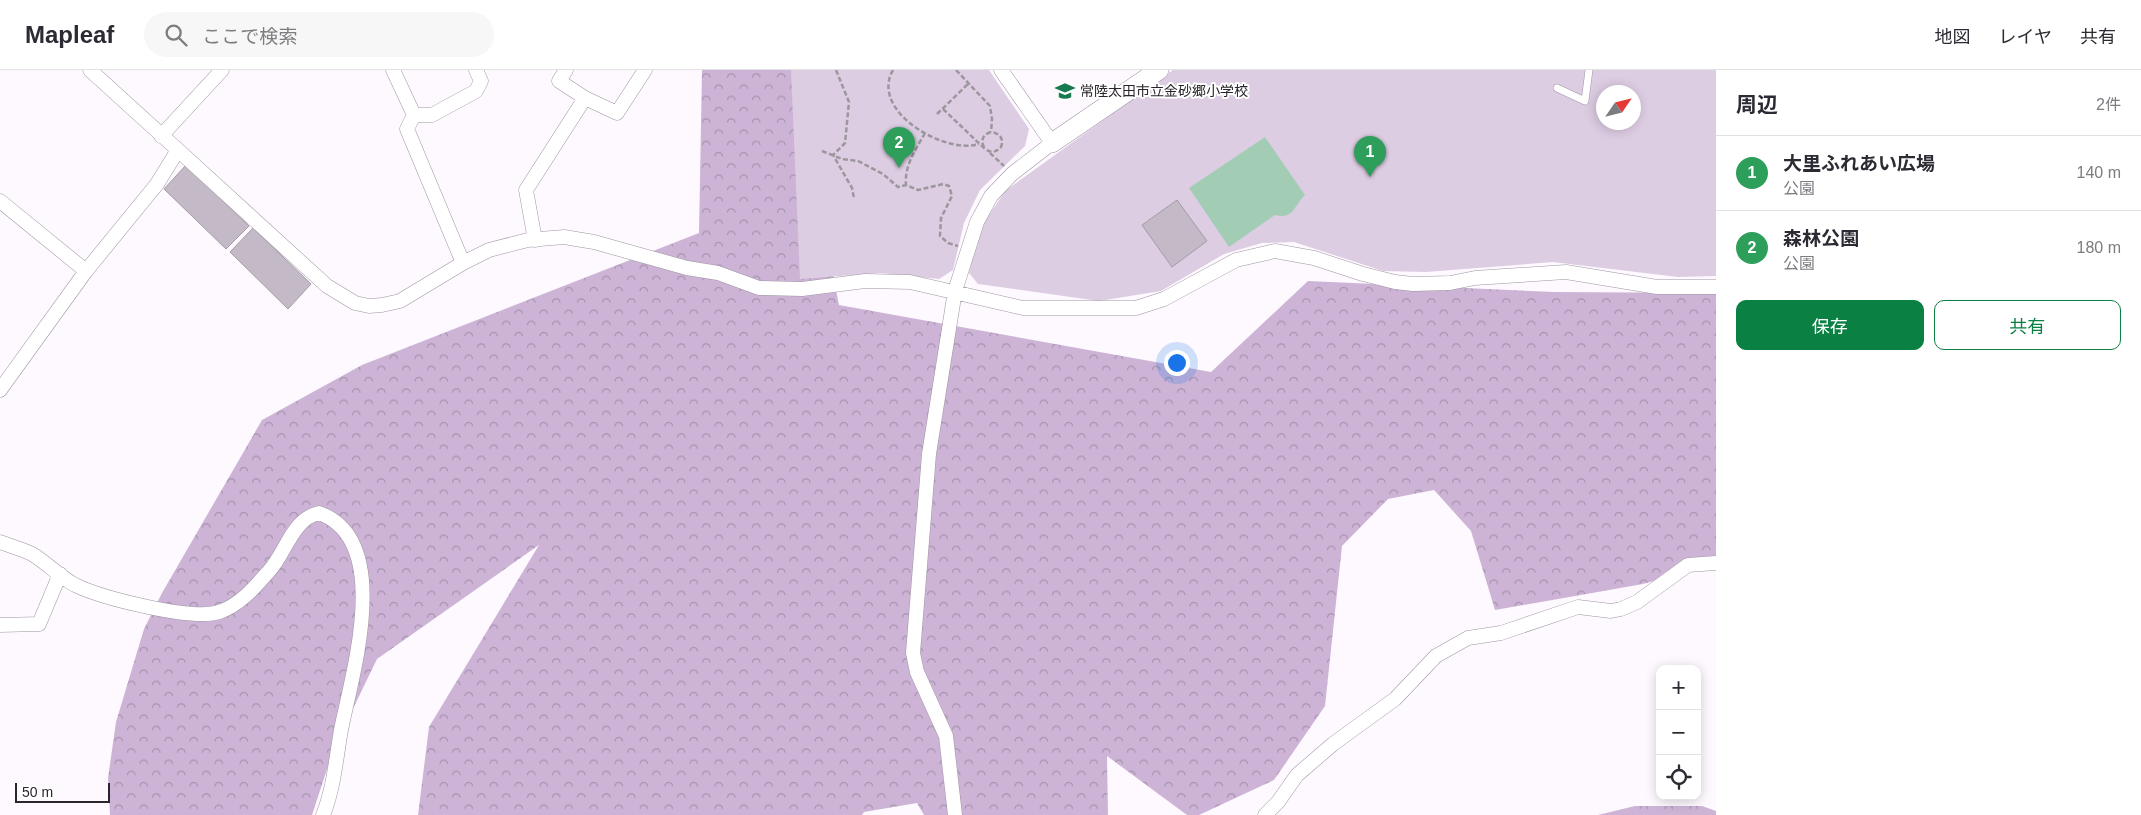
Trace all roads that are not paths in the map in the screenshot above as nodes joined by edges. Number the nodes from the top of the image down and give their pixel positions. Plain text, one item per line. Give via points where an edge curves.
1 (90, 70) edge
2 (222, 70) edge
3 (393, 70) edge
4 (476, 70) edge
5 (566, 70) edge
6 (645, 70) edge
7 (1001, 70) edge
8 (1159, 70) edge
9 (1589, 70) edge
10 (1557, 88) dead end
11 (585, 98) junction
12 (414, 115) junction
13 (161, 136) junction
14 (1052, 143) junction
15 (178, 150) junction
16 (0, 201) edge
17 (535, 240) junction
18 (463, 262) junction
19 (86, 271) junction
20 (1716, 287) edge
21 (955, 291) junction
22 (2, 382) edge
23 (0, 542) edge
24 (1716, 563) edge
25 (60, 574) junction
26 (0, 625) edge
27 (323, 815) edge
28 (955, 815) edge
29 (1265, 815) edge

1 - 13 street
2 - 13 street
3 - 12 street
4 - 12 street via 481,81 476,91 432,115
5 - 11 street via 559,81
6 - 11 street via 617,113
7 - 14 street
8 - 14 street
9 - 10 lane via 1585,101
11 - 17 street via 526,190
12 - 18 street via 407,129
13 - 15 street
14 - 21 street via 1012,174 991,196 968,248
15 - 18 street via 327,286 355,303 368,306 400,301
15 - 19 street via 157,184
16 - 19 street
17 - 18 street via 489,250
17 - 21 street via 564,237 594,242 687,268 718,273 759,288 802,289 865,281 910,282
19 - 22 street
20 - 21 street via 1657,287 1566,272 1413,284 1275,251 1236,260 1164,299 1136,308 1023,308
21 - 28 street via 929,454 913,653 917,672 946,736
23 - 25 street via 31,554
24 - 29 street via 1688,565 1637,602 1621,609 1578,607 1501,633 1468,638 1444,651 1422,669 1395,699 1308,764
25 - 26 street via 39,624
25 - 27 street via 73,584 105,597 189,614 214,613 240,600 254,587 286,549 303,519 319,513 340,525 356,555 362,609 351,693 329,801

